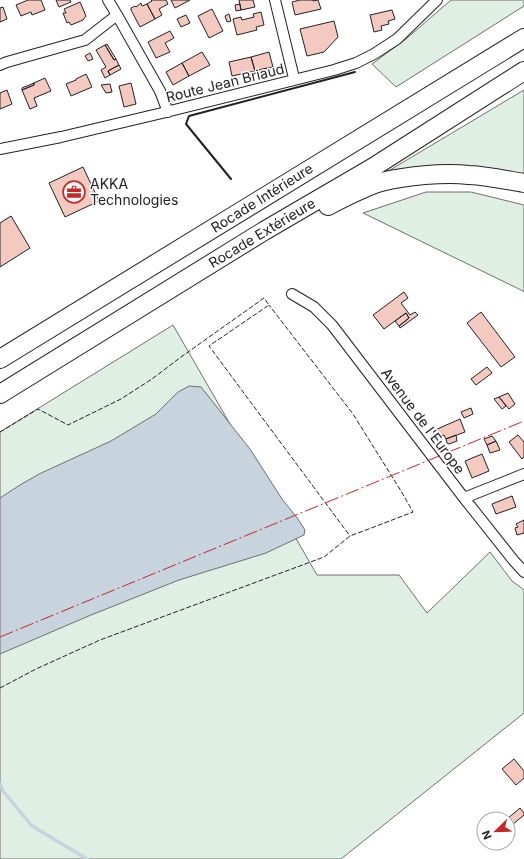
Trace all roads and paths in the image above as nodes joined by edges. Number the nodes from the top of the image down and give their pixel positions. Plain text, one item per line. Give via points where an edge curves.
1 (275, 0) edge
2 (437, 0) edge
3 (111, 1) edge
4 (117, 15) junction
5 (524, 38) edge
6 (0, 65) edge
7 (524, 72) edge
8 (294, 80) junction
9 (168, 112) junction
10 (0, 149) edge
11 (524, 183) edge
12 (264, 231) junction
13 (292, 294) dead end
14 (0, 360) edge
15 (0, 394) edge
16 (524, 474) edge
17 (464, 498) junction
18 (524, 572) edge

1 - 8 street
2 - 8 street, Route Jean Briaud via 397,39 374,54 356,63
3 - 4 street
4 - 6 street via 85,40
4 - 9 street via 160,91
5 - 14 highway, Rocade Intérieure
7 - 12 highway, Rocade Extérieure via 372,168
8 - 9 street, Route Jean Briaud
9 - 10 street, Route Jean Briaud
11 - 12 highway via 468,174 402,178 354,193 283,232
12 - 15 highway, Rocade Extérieure
13 - 17 street, Avenue de l'Europe via 314,307 332,325
16 - 17 street
17 - 18 street, Avenue de l'Europe

